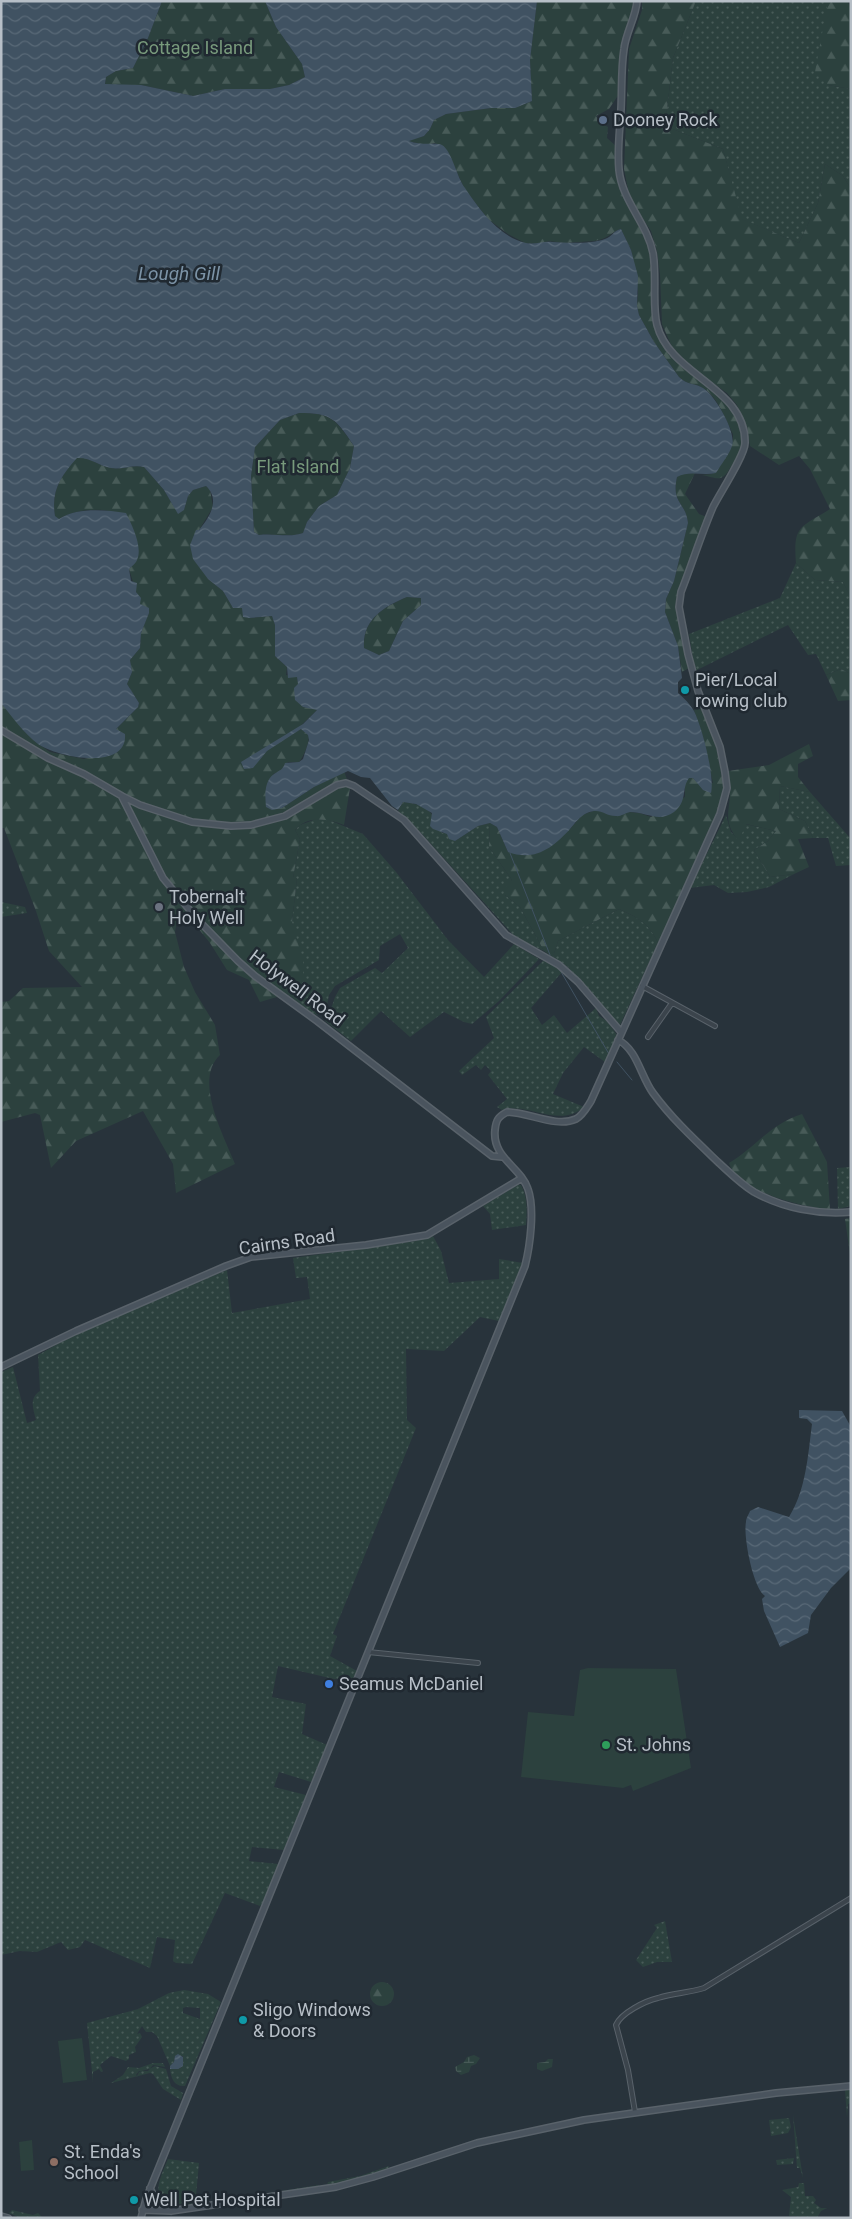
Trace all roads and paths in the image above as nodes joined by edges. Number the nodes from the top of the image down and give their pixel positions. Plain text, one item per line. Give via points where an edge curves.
1 (637, 1) edge
2 (1, 730) edge
3 (122, 796) junction
4 (642, 986) junction
5 (672, 1003) junction
6 (715, 1026) dead end
7 (622, 1032) junction
8 (648, 1037) dead end
9 (618, 1040) junction
10 (502, 1156) junction
11 (522, 1178) junction
12 (851, 1212) edge
13 (1, 1367) edge
14 (368, 1652) junction
15 (478, 1663) dead end
16 (851, 1898) edge
17 (851, 2086) edge
18 (635, 2112) junction
19 (150, 2188) junction
20 (142, 2210) junction
21 (171, 2211) junction
22 (1, 2216) edge
23 (8, 2218) edge
24 (141, 2218) edge

1 - 4 main road via 624,49 619,170 622,184 653,252 657,325 668,348 734,408 745,444 714,506 681,592 679,607 694,678 720,747 727,788 720,814
2 - 3 main road
3 - 7 main road via 192,822 251,826 284,816 337,785 346,783 354,786 404,820 501,931 559,964
3 - 10 main road, Holywell Road via 163,878 238,961 492,1156
4 - 5 street
4 - 7 main road
5 - 6 street
5 - 8 street
7 - 9 main road
9 - 10 main road via 591,1101 576,1119 552,1120 515,1112 499,1116 494,1134
9 - 12 main road via 630,1050 653,1093 676,1120 748,1188 807,1211 825,1214
10 - 11 main road
11 - 13 main road, Cairns Road via 427,1235 251,1257 85,1327
11 - 14 main road via 528,1189 530,1209 525,1266
14 - 15 street
14 - 19 main road
16 - 18 street via 704,1988 658,1997 618,2021 616,2025
17 - 18 main road
18 - 21 main road via 499,2137 336,2187
19 - 20 main road
19 - 21 main road via 156,2200
20 - 21 main road
20 - 24 main road
22 - 23 main road

